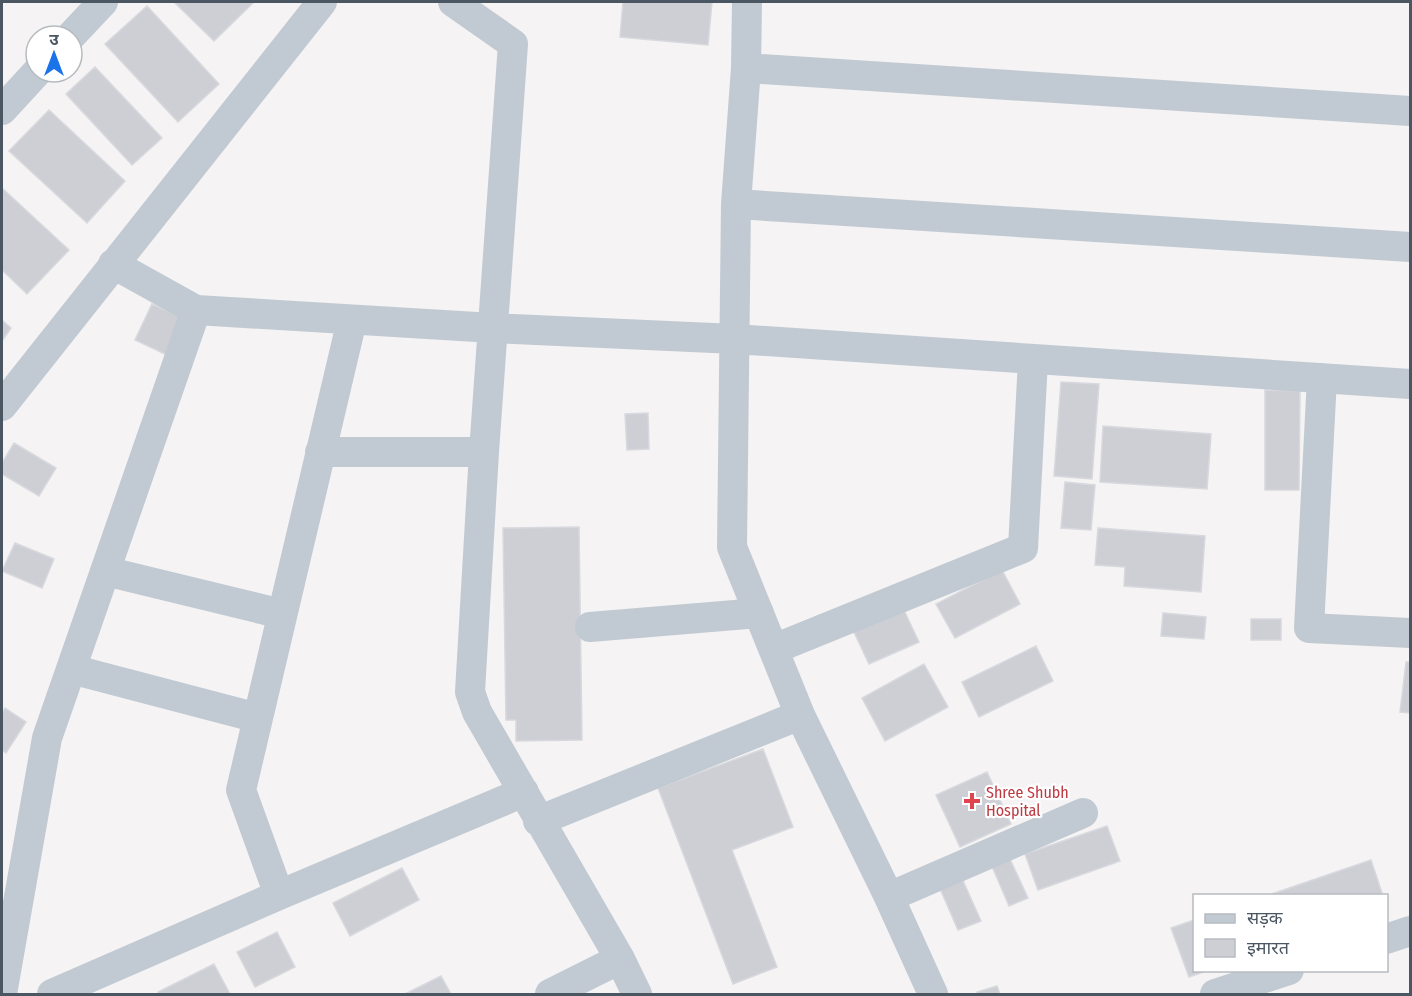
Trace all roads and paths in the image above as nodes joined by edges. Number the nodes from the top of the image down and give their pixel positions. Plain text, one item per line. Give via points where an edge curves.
1 (103, 2) edge
2 (322, 2) edge
3 (453, 2) edge
4 (747, 2) edge
5 (82, 24) edge
6 (746, 69) junction
7 (26, 84) edge
8 (2, 110) edge
9 (1410, 111) edge
10 (736, 204) junction
11 (1410, 246) edge
12 (114, 264) junction
13 (196, 310) junction
14 (352, 320) junction
15 (493, 328) junction
16 (735, 339) junction
17 (1033, 360) junction
18 (1322, 378) junction
19 (1410, 384) edge
20 (2, 405) edge
21 (320, 452) junction
22 (484, 452) junction
23 (105, 571) junction
24 (759, 613) junction
25 (282, 614) junction
26 (590, 627) dead end
27 (1410, 633) edge
28 (774, 649) junction
29 (71, 669) junction
30 (800, 715) junction
31 (258, 718) junction
32 (524, 792) junction
33 (1083, 813) dead end
34 (538, 821) junction
35 (279, 895) junction
36 (889, 897) junction
37 (1410, 931) edge
38 (1388, 938) edge
39 (620, 959) junction
40 (1283, 972) edge
41 (2, 994) edge
42 (52, 994) edge
43 (550, 994) edge
44 (637, 994) edge
45 (933, 994) edge
46 (1215, 994) edge

1 - 5 street
2 - 12 street
3 - 15 street via 513,44
4 - 6 street
6 - 9 street
6 - 10 street
7 - 8 street
10 - 11 street
10 - 16 street
12 - 13 street
12 - 20 street
13 - 14 street
13 - 23 street
14 - 15 street
14 - 21 street
15 - 16 street
15 - 22 street
16 - 17 street
16 - 24 street via 732,547
17 - 18 street
17 - 28 street via 1023,548
18 - 19 street
18 - 27 street via 1309,628
21 - 22 street
21 - 25 street
22 - 32 street via 470,692 477,712
23 - 25 street
23 - 29 street
24 - 26 street
24 - 28 street
25 - 31 street
28 - 30 street
29 - 31 street
29 - 41 street via 47,738
30 - 34 street
30 - 36 street
31 - 35 street via 241,790
32 - 34 street
32 - 35 street
33 - 36 street
34 - 39 street
35 - 42 street
36 - 45 street
37 - 38 street
39 - 43 street
39 - 44 street
40 - 46 street

